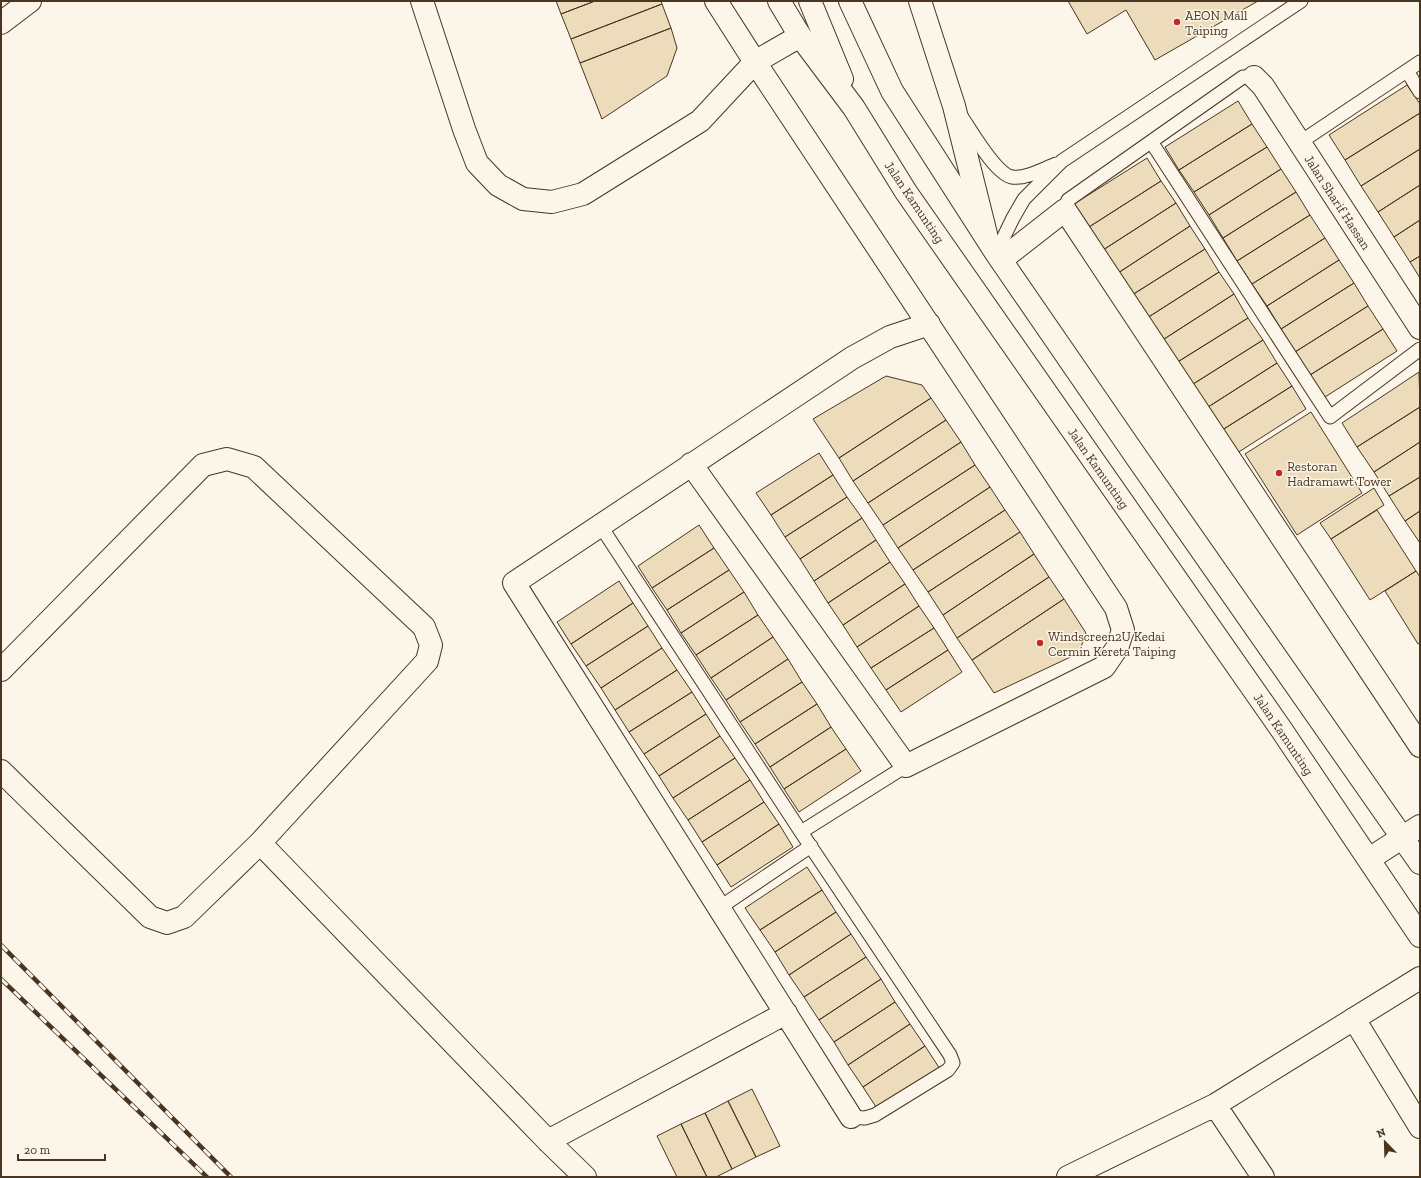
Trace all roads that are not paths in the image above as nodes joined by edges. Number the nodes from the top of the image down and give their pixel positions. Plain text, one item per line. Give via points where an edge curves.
1 (30, 1) edge
2 (422, 1) edge
3 (716, 1) edge
4 (779, 1) edge
5 (810, 1) edge
6 (850, 1) edge
7 (920, 1) edge
8 (1301, 1) edge
9 (1, 23) edge
10 (800, 36) junction
11 (755, 62) junction
12 (1420, 62) edge
13 (1407, 71) junction
14 (1254, 77) joint
15 (1420, 92) edge
16 (954, 106) junction
17 (854, 108) junction
18 (1152, 143) junction
19 (1299, 143) junction
20 (1062, 161) junction
21 (1065, 210) junction
22 (995, 250) junction
23 (928, 324) junction
24 (1420, 328) edge
25 (1420, 349) edge
26 (691, 464) junction
27 (600, 525) junction
28 (1, 670) edge
29 (1420, 746) edge
30 (906, 766) junction
31 (1, 770) edge
32 (801, 832) junction
33 (1411, 832) edge
34 (260, 844) junction
35 (811, 846) junction
36 (1369, 859) junction
37 (1420, 863) edge
38 (719, 908) junction
39 (1420, 936) edge
40 (1420, 978) edge
41 (786, 1013) junction
42 (1354, 1019) junction
43 (1215, 1105) junction
44 (851, 1117) joint
45 (1420, 1127) edge
46 (548, 1141) junction
47 (585, 1177) edge
48 (1068, 1177) edge
49 (1263, 1177) edge

1 - 9 street
2 - 11 street via 477,163 498,185 523,199 552,202 583,194 700,121
3 - 11 street
4 - 10 street, Jalan Kamunting
5 - 17 street
6 - 22 street via 892,91
7 - 16 street
8 - 20 lane
10 - 11 street
10 - 17 street, Jalan Kamunting
11 - 23 street
12 - 13 lane
13 - 15 lane
13 - 19 lane
14 - 18 lane via 1243,77
14 - 19 street, Jalan Sharif Hassan via 1263,86
16 - 20 lane via 998,169 1011,177 1026,175
16 - 22 street
17 - 36 street, Jalan Kamunting via 906,192
18 - 21 lane via 1068,200
18 - 25 lane via 1330,417
19 - 24 street, Jalan Sharif Hassan
20 - 22 lane via 1024,199
21 - 22 street
21 - 29 street
22 - 33 street via 1141,464
23 - 26 street via 890,337 852,358
23 - 30 street via 1116,608 1123,630 1117,648 1104,667
26 - 27 street
26 - 30 street
27 - 32 lane
27 - 38 street via 514,583
28 - 34 street via 203,465 228,459 254,467 424,627 431,645 427,661
30 - 32 lane
31 - 34 street via 150,917 167,922 184,917
32 - 35 lane
33 - 36 street
33 - 37 street
34 - 46 street
35 - 38 lane
35 - 44 lane via 953,1063 948,1070 875,1115 865,1118
36 - 39 street, Jalan Kamunting
38 - 41 street
40 - 42 street
41 - 44 street
41 - 46 street
42 - 43 street
42 - 45 street
43 - 48 street
43 - 49 street
46 - 47 street

